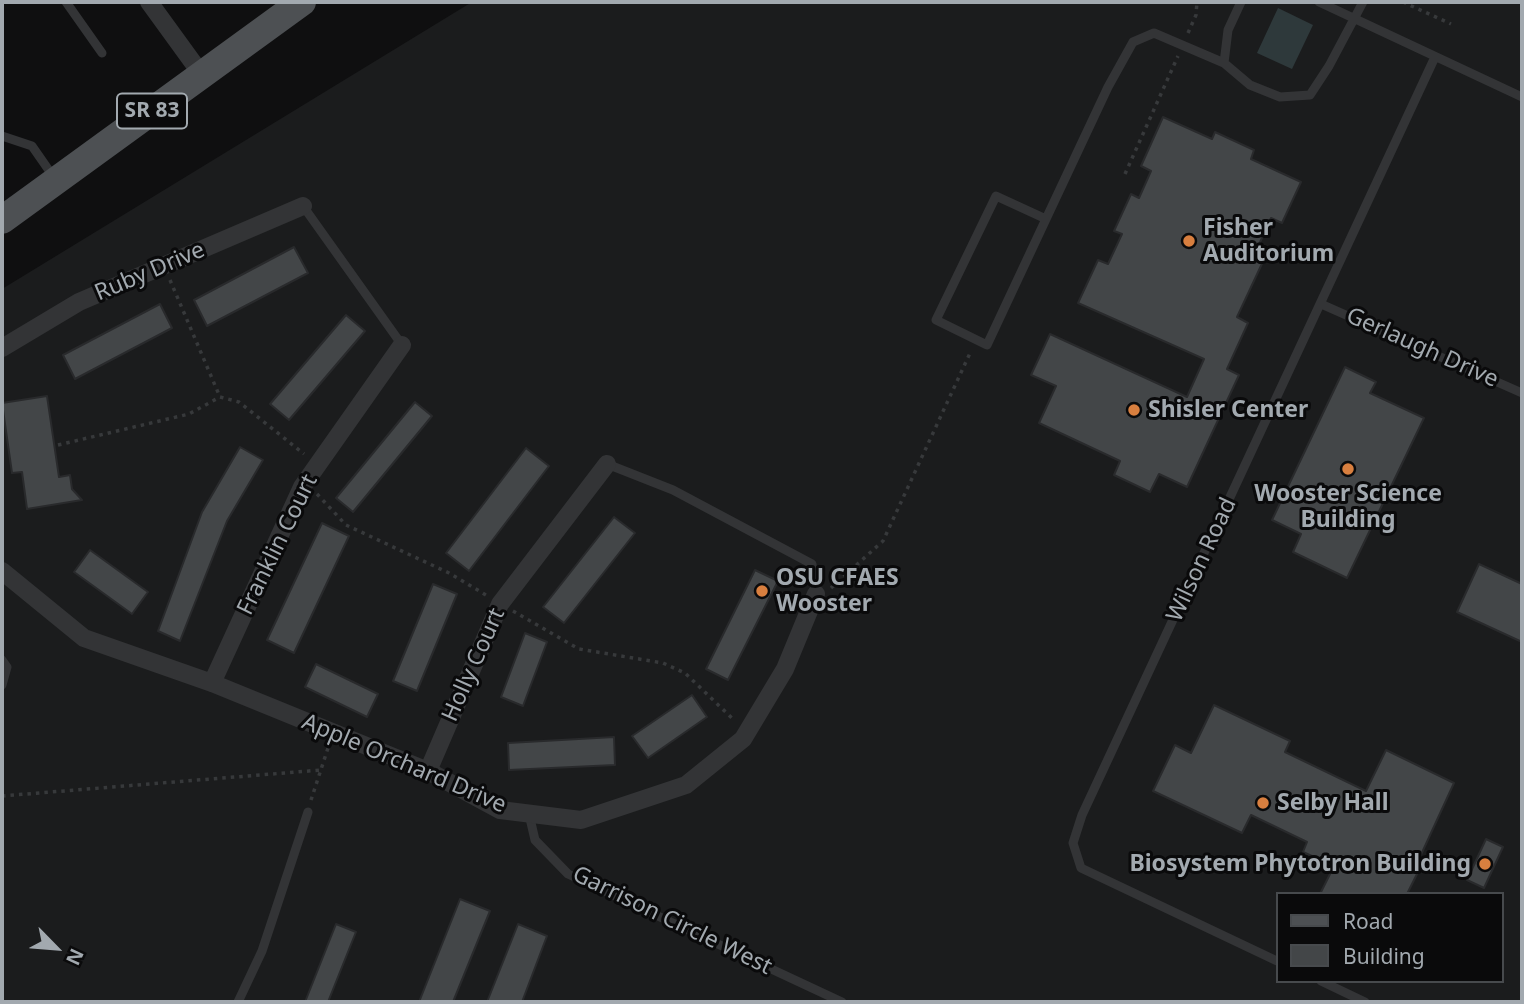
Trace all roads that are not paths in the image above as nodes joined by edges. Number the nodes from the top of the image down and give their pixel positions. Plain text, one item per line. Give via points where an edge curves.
1 (66, 2) edge
2 (149, 2) edge
3 (302, 2) edge
4 (1241, 2) edge
5 (1320, 2) edge
6 (1363, 2) edge
7 (1355, 19) junction
8 (102, 53) dead end
9 (1435, 57) junction
10 (1224, 63) junction
11 (202, 75) junction
12 (1522, 97) edge
13 (2, 136) edge
14 (56, 180) junction
15 (303, 206) joint
16 (1046, 219) junction
17 (2, 220) edge
18 (1321, 304) junction
19 (402, 345) joint
20 (2, 348) edge
21 (1522, 393) edge
22 (607, 464) joint
23 (2, 571) edge
24 (816, 594) joint
25 (2, 660) edge
26 (212, 683) junction
27 (2, 685) edge
28 (428, 771) junction
29 (308, 812) road end
30 (529, 814) junction
31 (1276, 961) edge
32 (1325, 983) edge
33 (238, 1002) edge
34 (842, 1002) edge
35 (1365, 1002) edge

1 - 8 lane
2 - 11 street
3 - 11 main road, SR 83
4 - 10 lane via 1228,30
5 - 7 lane
6 - 7 lane
7 - 9 lane
7 - 10 lane via 1310,95 1280,97 1250,85
9 - 12 lane
9 - 18 lane, Wilson Road
10 - 16 lane via 1154,33 1133,42
11 - 14 main road, SR 83
13 - 14 lane via 32,146
14 - 17 main road, SR 83
15 - 19 lane
15 - 20 street, Ruby Drive via 79,302
16 - 16 lane via 996,196 936,320 987,345
18 - 21 lane, Gerlaugh Drive
18 - 31 lane, Wilson Road via 1082,815 1073,843 1081,869
19 - 26 street, Franklin Court via 308,479
22 - 24 lane via 673,490 812,564
22 - 28 street, Holly Court via 500,604
23 - 26 street, Apple Orchard Drive via 84,638
24 - 30 street, Apple Orchard Drive via 785,669 743,739 686,785 581,820
25 - 27 lane via 6,667
26 - 28 street, Apple Orchard Drive
28 - 30 street, Apple Orchard Drive via 500,810
29 - 33 lane via 262,951
30 - 34 lane, Garrison Circle West via 535,840 568,874
32 - 35 lane

